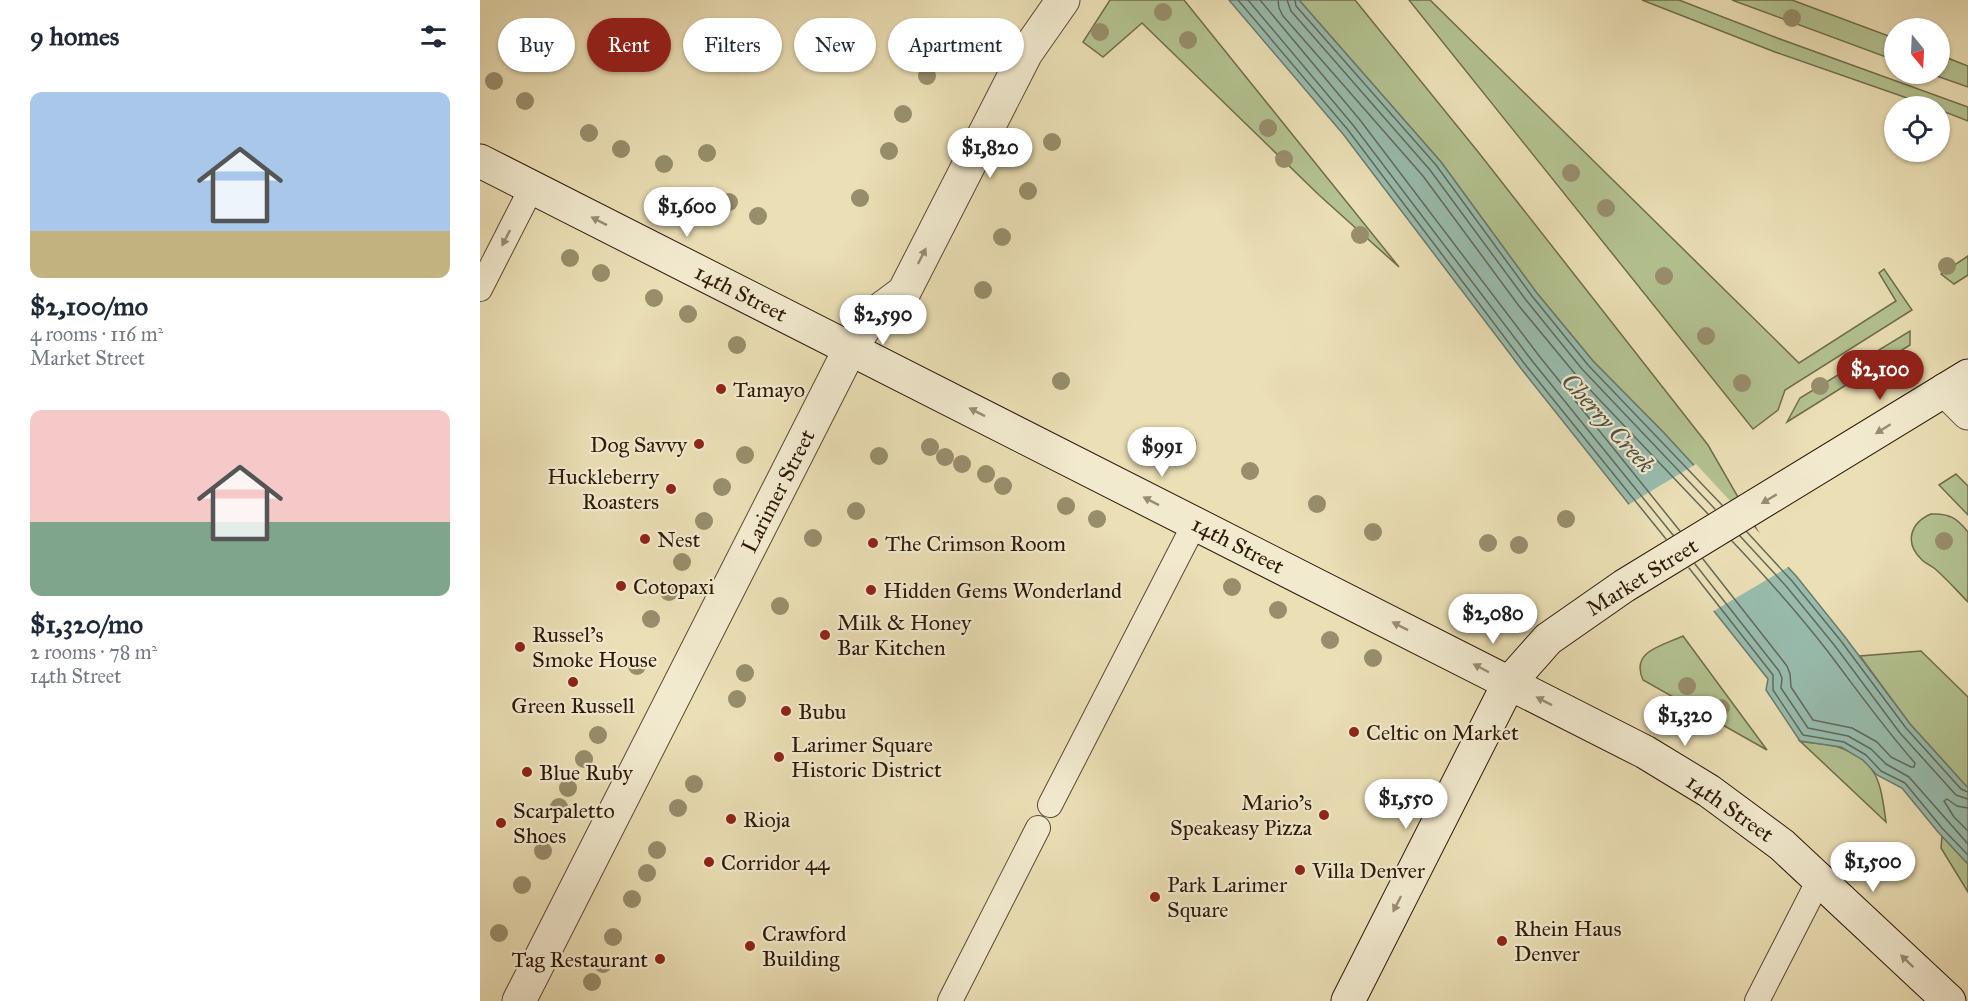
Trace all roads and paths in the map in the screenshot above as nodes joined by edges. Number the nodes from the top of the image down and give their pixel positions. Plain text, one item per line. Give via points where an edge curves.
1 (1063, 0) edge
2 (480, 161) edge
3 (532, 187) junction
4 (480, 289) edge
5 (850, 349) junction
6 (1957, 383) edge
7 (1968, 413) edge
8 (1195, 523) junction
9 (1509, 683) junction
10 (1050, 805) dead end
11 (1038, 828) dead end
12 (1820, 878) junction
13 (519, 1001) edge
14 (950, 1001) edge
15 (1348, 1001) edge
16 (1757, 1001) edge
17 (1949, 1001) edge

5 -> 1 main road, Larimer Street via 873,315 904,292 1026,53
2 - 3 main road, 14th Street
3 -> 4 lane
5 -> 3 main road, 14th Street
8 -> 5 main road, 14th Street
5 - 13 main road, Larimer Street
6 - 7 main road
6 -> 9 main road, Market Street via 1624,586 1553,635
9 -> 8 main road, 14th Street
8 - 10 lane
12 -> 9 main road, 14th Street via 1709,791 1645,752
9 -> 15 main road, Market Street
11 - 14 lane
12 - 16 lane
17 -> 12 main road, 14th Street

